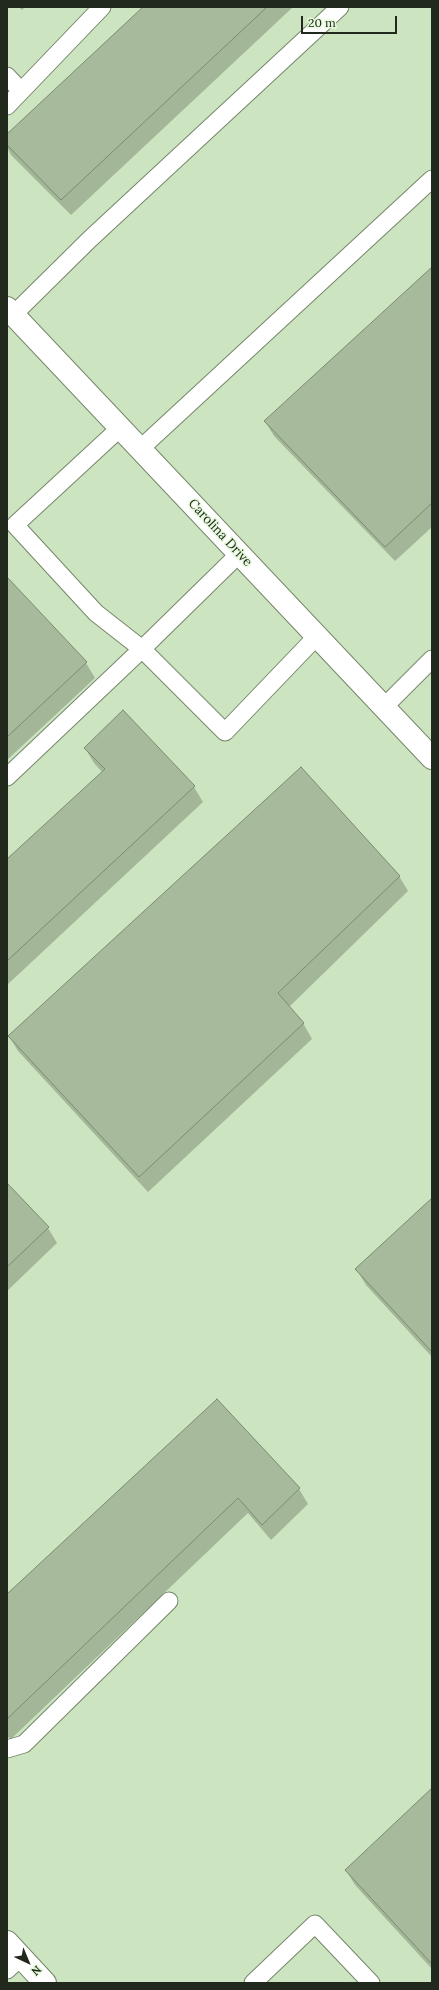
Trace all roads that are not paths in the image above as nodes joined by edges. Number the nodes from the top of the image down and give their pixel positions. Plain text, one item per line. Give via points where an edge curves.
1 (102, 7) edge
2 (340, 7) edge
3 (7, 76) edge
4 (21, 91) junction
5 (7, 106) edge
6 (432, 179) edge
7 (10, 312) edge
8 (120, 428) junction
9 (140, 449) junction
10 (239, 554) junction
11 (317, 636) junction
12 (142, 649) junction
13 (432, 659) edge
14 (384, 707) junction
15 (432, 758) edge
16 (7, 777) edge
17 (169, 1601) dead end
18 (7, 1749) edge
19 (12, 1957) edge
20 (45, 1983) edge
21 (253, 1983) edge
22 (371, 1983) edge

1 - 4 lane
2 - 7 lane
3 - 4 lane
4 - 5 lane
6 - 9 lane
7 - 8 street, Carolina Drive
8 - 9 street, Carolina Drive
8 - 12 lane via 15,525 96,613
9 - 10 street, Carolina Drive
10 - 11 street, Carolina Drive
10 - 12 lane
11 - 12 lane via 225,732
11 - 14 street, Carolina Drive
12 - 16 lane
13 - 14 lane
14 - 15 street, Carolina Drive
17 - 18 lane via 24,1744
19 - 20 street
21 - 22 lane via 315,1924

